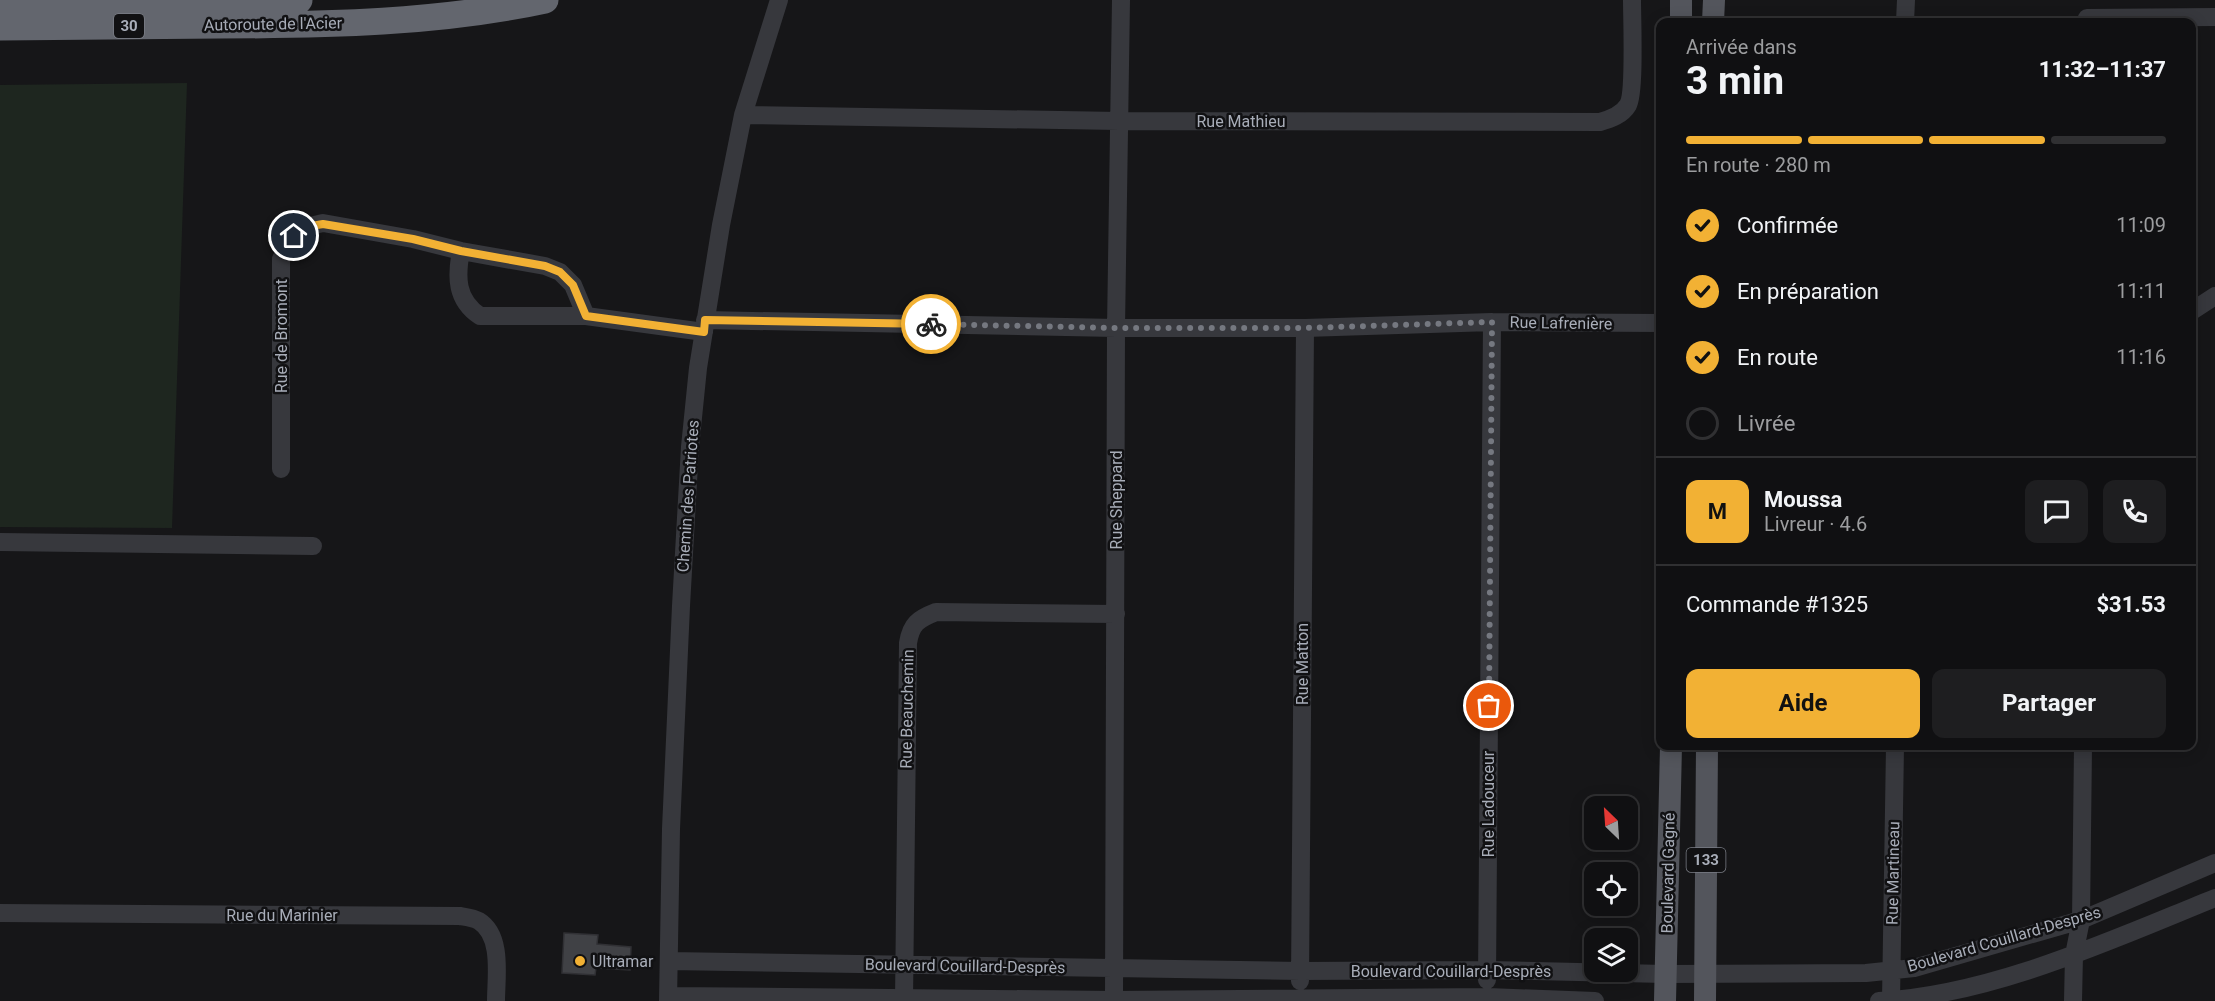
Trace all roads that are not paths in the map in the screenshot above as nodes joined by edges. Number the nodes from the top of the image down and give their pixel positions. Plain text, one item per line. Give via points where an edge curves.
1 (299, 0) edge
2 (545, 0) edge
3 (779, 0) edge
4 (1120, 0) edge
5 (1632, 0) edge
6 (1681, 0) edge
7 (1714, 0) edge
8 (1906, 0) edge
9 (0, 4) edge
10 (2087, 13) edge
11 (258, 14) junction
12 (2215, 17) edge
13 (1681, 18) edge
14 (1713, 18) edge
15 (1905, 18) edge
16 (0, 27) edge
17 (743, 115) junction
18 (1119, 121) junction
19 (461, 251) junction
20 (2215, 297) edge
21 (2196, 309) edge
22 (586, 316) junction
23 (1492, 322) junction
24 (1656, 323) edge
25 (704, 326) junction
26 (1116, 328) junction
27 (1305, 328) junction
28 (281, 469) dead end
29 (0, 542) edge
30 (313, 546) dead end
31 (1116, 614) junction
32 (1671, 750) edge
33 (1707, 750) edge
34 (1895, 750) edge
35 (2083, 750) edge
36 (2215, 863) edge
37 (2215, 898) edge
38 (0, 913) edge
39 (2081, 920) junction
40 (2074, 955) junction
41 (669, 962) junction
42 (905, 966) junction
43 (1114, 968) junction
44 (1487, 969) junction
45 (1300, 971) junction
46 (1891, 971) junction
47 (1665, 974) junction
48 (1705, 974) junction
49 (1488, 997) junction
50 (668, 998) edge
51 (904, 999) edge
52 (1114, 1000) edge
53 (1300, 1000) edge
54 (1891, 1000) edge
55 (496, 1001) edge
56 (1595, 1001) edge
57 (1665, 1001) edge
58 (1705, 1001) edge
59 (1879, 1001) edge
60 (2073, 1001) edge

1 - 11 highway, Autoroute de l'Acier / 30
2 - 11 highway, Autoroute de l'Acier / 30 via 375,21
3 - 17 street, Chemin des Patriotes
4 - 18 street, Rue Sheppard
5 - 18 street, Rue Mathieu via 1631,96 1623,111 1600,122
6 - 13 main road
7 - 14 main road
8 - 15 street
9 - 11 highway, Autoroute de l'Acier / 30
10 - 12 street
11 - 16 highway, Autoroute de l'Acier / 30
17 - 18 street, Rue Mathieu
17 - 25 street, Chemin des Patriotes
18 - 26 street, Rue Sheppard
19 - 22 street, Rue de Bromont via 560,272 573,285
19 - 22 street via 457,274 460,293 480,316
19 - 28 street, Rue de Bromont via 323,224 306,227 294,236 281,259
20 - 21 street
22 - 25 street
23 - 24 street, Rue Lafrenière
23 - 27 street, Rue Lafrenière
23 - 44 street, Rue Ladouceur
25 - 26 street, Rue Lafrenière
25 - 41 street, Chemin des Patriotes via 690,447 682,572
26 - 27 street, Rue Lafrenière
26 - 31 street, Rue Sheppard
27 - 45 street, Rue Matton
29 - 30 street
31 - 42 street, Rue Beauchemin via 936,612 921,618 910,630
31 - 43 street, Rue Sheppard
32 - 47 main road, Boulevard Gagné / 133
33 - 48 main road, 133
34 - 46 street, Rue Martineau
35 - 39 street
36 - 39 street, Boulevard Couillard-Desprès
37 - 40 street, Boulevard Couillard-Desprès
38 - 55 street, Rue du Marinier via 460,916 478,921 491,935 496,957
39 - 40 street
39 - 46 street, Boulevard Couillard-Desprès via 1914,968
40 - 54 street, Boulevard Couillard-Desprès via 1979,984
40 - 60 street
41 - 42 street, Boulevard Couillard-Desprès
41 - 50 street, Chemin des Patriotes
42 - 43 street, Boulevard Couillard-Desprès
42 - 51 street, Rue Beauchemin
43 - 45 street, Boulevard Couillard-Desprès
43 - 52 street, Rue Sheppard
44 - 45 street, Boulevard Couillard-Desprès
44 - 47 street, Boulevard Couillard-Desprès
44 - 49 street, Rue Ladouceur
45 - 53 street, Rue Matton
46 - 48 street, Boulevard Couillard-Desprès
46 - 54 street, Rue Martineau
47 - 48 street, Boulevard Couillard-Desprès
47 - 57 main road, Boulevard Gagné / 133
48 - 58 main road, 133
49 - 53 street, Boulevard Couillard-Desprès
49 - 56 street, Boulevard Couillard-Desprès
50 - 51 street, Boulevard Couillard-Desprès
51 - 52 street, Boulevard Couillard-Desprès
52 - 53 street, Boulevard Couillard-Desprès
54 - 59 street, Boulevard Couillard-Desprès

